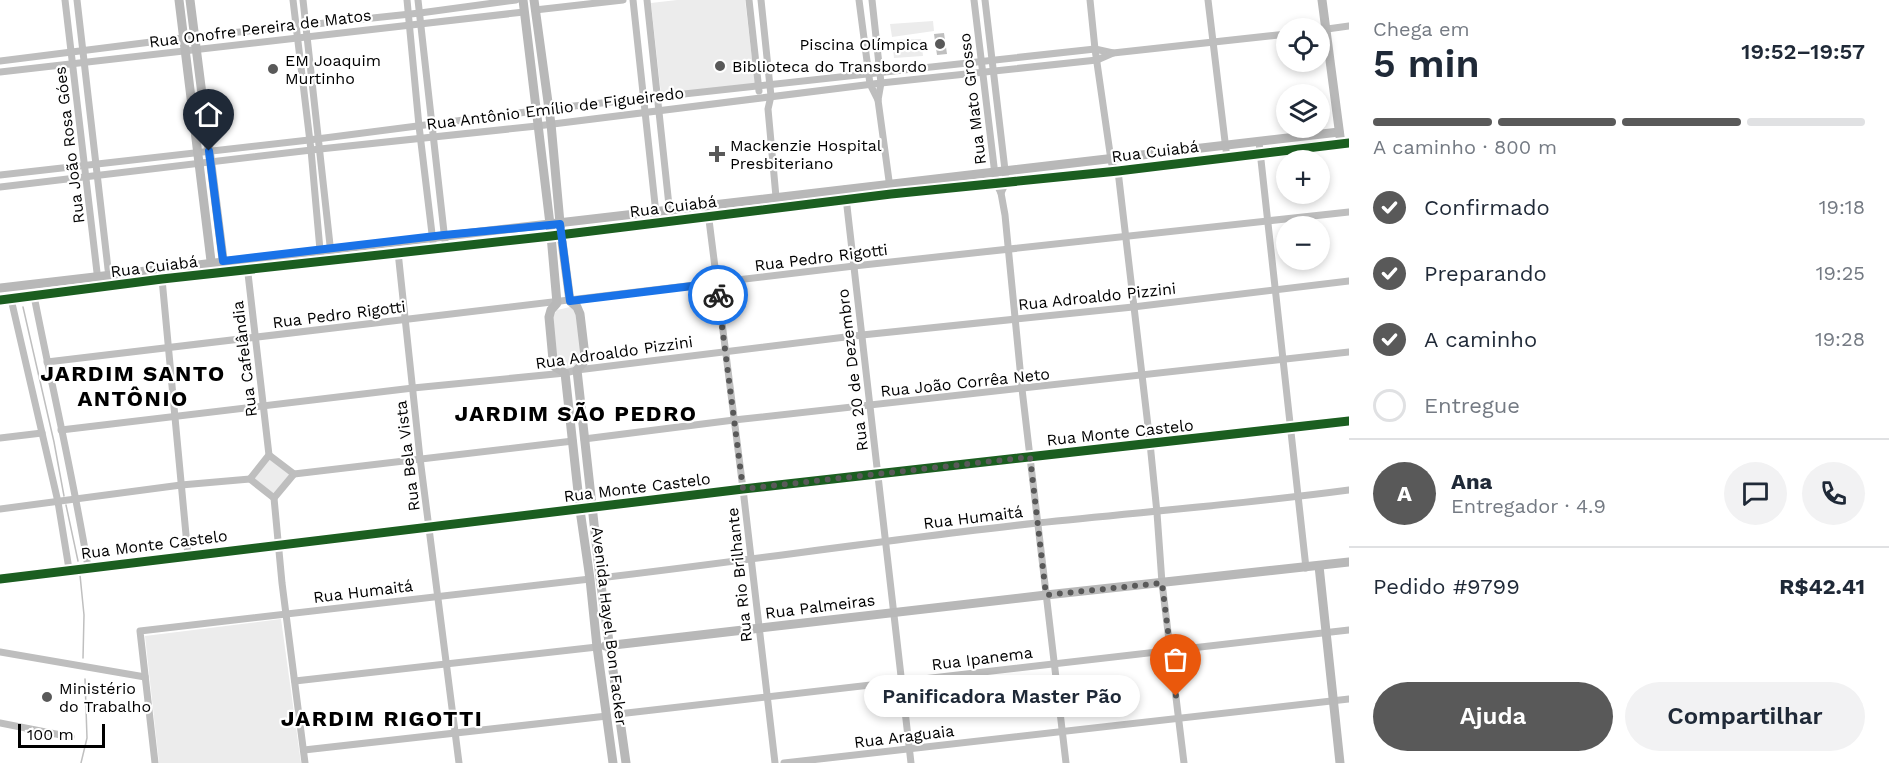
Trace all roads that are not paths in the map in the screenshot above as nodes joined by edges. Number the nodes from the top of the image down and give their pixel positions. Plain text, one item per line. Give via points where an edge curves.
1 (65, 0) edge
2 (77, 0) edge
3 (179, 0) edge
4 (190, 0) edge
5 (293, 0) edge
6 (303, 0) edge
7 (407, 0) edge
8 (418, 0) edge
9 (516, 0) edge
10 (523, 0) edge
11 (623, 0) edge
12 (633, 0) edge
13 (647, 0) edge
14 (749, 0) edge
15 (760, 0) edge
16 (859, 0) edge
17 (872, 0) edge
18 (974, 0) edge
19 (985, 0) edge
20 (1090, 0) edge
21 (1208, 0) edge
22 (1323, 0) edge
23 (534, 5) edge
24 (524, 12) junction
25 (420, 13) junction
26 (409, 14) junction
27 (1323, 18) edge
28 (421, 24) junction
29 (306, 25) junction
30 (410, 25) junction
31 (296, 26) junction
32 (1349, 26) edge
33 (1330, 29) edge
34 (1276, 35) edge
35 (194, 37) junction
36 (308, 37) junction
37 (183, 38) junction
38 (298, 38) junction
39 (1214, 43) junction
40 (196, 49) junction
41 (1095, 50) junction
42 (184, 51) junction
43 (82, 52) junction
44 (72, 53) junction
45 (1113, 53) junction
46 (992, 60) junction
47 (1097, 60) junction
48 (0, 61) edge
49 (982, 61) junction
50 (83, 63) junction
51 (73, 64) junction
52 (1330, 64) edge
53 (993, 70) junction
54 (983, 71) junction
55 (0, 72) edge
56 (880, 72) junction
57 (868, 74) junction
58 (881, 83) junction
59 (870, 84) junction
60 (759, 86) junction
61 (770, 86) junction
62 (771, 96) junction
63 (658, 97) junction
64 (760, 97) junction
65 (644, 98) junction
66 (878, 100) junction
67 (659, 109) junction
68 (768, 109) junction
69 (549, 110) junction
70 (645, 111) junction
71 (535, 112) junction
72 (431, 124) junction
73 (551, 124) junction
74 (419, 126) junction
75 (537, 126) junction
76 (1344, 131) edge
77 (432, 136) junction
78 (421, 137) junction
79 (318, 138) junction
80 (309, 140) junction
81 (1259, 142) junction
82 (1345, 144) edge
83 (1226, 146) junction
84 (320, 149) junction
85 (311, 150) junction
86 (209, 151) junction
87 (198, 152) junction
88 (1260, 154) junction
89 (1227, 158) junction
90 (1111, 160) junction
91 (211, 163) junction
92 (95, 164) junction
93 (199, 164) junction
94 (85, 165) junction
95 (1000, 170) junction
96 (1118, 171) junction
97 (0, 175) edge
98 (97, 176) junction
99 (86, 177) junction
100 (1000, 183) junction
101 (890, 184) junction
102 (0, 187) edge
103 (845, 189) junction
104 (891, 194) junction
105 (776, 197) junction
106 (846, 200) junction
107 (708, 205) junction
108 (777, 208) junction
109 (670, 209) junction
110 (656, 211) junction
111 (1349, 212) edge
112 (628, 215) junction
113 (709, 216) junction
114 (671, 220) junction
115 (1268, 221) junction
116 (657, 223) junction
117 (555, 224) junction
118 (630, 226) junction
119 (561, 234) junction
120 (444, 235) junction
121 (551, 236) junction
122 (1125, 236) junction
123 (433, 237) junction
124 (446, 246) junction
125 (434, 248) junction
126 (331, 249) junction
127 (1008, 249) junction
128 (320, 250) junction
129 (398, 252) junction
130 (332, 260) junction
131 (223, 261) junction
132 (321, 261) junction
133 (211, 263) junction
134 (247, 265) junction
135 (854, 266) junction
136 (225, 272) junction
137 (213, 274) junction
138 (108, 275) junction
139 (97, 276) junction
140 (162, 279) junction
141 (1349, 282) edge
142 (717, 283) junction
143 (110, 286) junction
144 (0, 288) edge
145 (99, 288) junction
146 (1275, 290) junction
147 (34, 296) junction
148 (11, 299) junction
149 (0, 300) edge
150 (570, 301) junction
151 (557, 303) junction
152 (1133, 307) junction
153 (1014, 319) junction
154 (405, 320) junction
155 (862, 335) junction
156 (255, 338) junction
157 (168, 348) junction
158 (725, 351) junction
159 (1349, 352) edge
160 (1284, 360) junction
161 (47, 362) junction
162 (577, 370) junction
163 (565, 373) junction
164 (1142, 376) junction
165 (412, 388) junction
166 (1022, 389) junction
167 (262, 406) junction
168 (870, 406) junction
169 (174, 416) junction
170 (734, 420) junction
171 (1349, 421) edge
172 (1291, 428) junction
173 (61, 430) junction
174 (42, 433) junction
175 (0, 438) edge
176 (584, 439) junction
177 (573, 441) junction
178 (1150, 443) junction
179 (269, 455) junction
180 (1030, 457) junction
181 (420, 458) junction
182 (294, 474) junction
183 (878, 474) junction
184 (250, 479) junction
185 (181, 485) junction
186 (743, 489) junction
187 (1349, 490) edge
188 (1297, 497) junction
189 (274, 498) junction
190 (76, 499) junction
191 (58, 502) junction
192 (593, 508) junction
193 (0, 509) edge
194 (580, 510) junction
195 (1157, 513) junction
196 (1039, 523) junction
197 (430, 528) junction
198 (885, 541) junction
199 (278, 545) junction
200 (188, 556) junction
201 (751, 558) junction
202 (1349, 562) edge
203 (1319, 566) junction
204 (88, 567) junction
205 (1306, 568) junction
206 (69, 569) junction
207 (600, 578) junction
208 (0, 579) edge
209 (590, 579) junction
210 (1162, 583) junction
211 (1046, 595) junction
212 (439, 596) junction
213 (894, 612) junction
214 (286, 614) junction
215 (758, 628) junction
216 (1349, 630) edge
217 (1325, 632) junction
218 (609, 645) junction
219 (597, 647) junction
220 (1170, 651) junction
221 (0, 652) edge
222 (1054, 663) junction
223 (447, 664) junction
224 (145, 677) junction
225 (902, 680) junction
226 (295, 681) junction
227 (767, 696) junction
228 (1349, 699) edge
229 (1333, 701) junction
230 (618, 714) junction
231 (606, 716) junction
232 (1178, 718) junction
233 (0, 723) edge
234 (1062, 730) junction
235 (455, 733) junction
236 (71, 737) dead end
237 (909, 749) junction
238 (304, 750) junction
239 (155, 763) edge
240 (305, 763) edge
241 (459, 763) edge
242 (613, 763) edge
243 (626, 763) edge
244 (775, 763) edge
245 (784, 763) edge
246 (911, 763) edge
247 (1066, 763) edge
248 (1184, 763) edge
249 (1340, 763) edge

1 - 44 street, Rua João Rosa Góes
2 - 43 street, Rua João Rosa Góes
3 - 37 street
4 - 35 street
5 - 31 street
6 - 29 street
7 - 26 street
8 - 25 street
9 - 25 street, Rua Onofre Pereira de Matos
10 - 24 street, Avenida Hayel Bon Facker
11 - 23 street
12 - 65 street
13 - 63 street
14 - 60 street
15 - 61 street
16 - 57 street
17 - 56 street
18 - 49 street, Rua Mato Grosso
19 - 46 street, Rua Mato Grosso
20 - 41 street
21 - 39 street
22 - 27 street
23 - 69 street, Avenida Hayel Bon Facker
24 - 28 street, Rua Onofre Pereira de Matos
24 - 71 street, Avenida Hayel Bon Facker
25 - 26 street, Rua Onofre Pereira de Matos
25 - 28 street
26 - 29 street, Rua Onofre Pereira de Matos
26 - 30 street
28 - 30 street, Rua Onofre Pereira de Matos
28 - 72 street
29 - 31 street, Rua Onofre Pereira de Matos
29 - 36 street
30 - 36 street, Rua Onofre Pereira de Matos
30 - 74 street
31 - 35 street, Rua Onofre Pereira de Matos
31 - 38 street
32 - 33 street
34 - 39 street, Rua Antônio Emílio de Figueiredo
35 - 37 street, Rua Onofre Pereira de Matos
35 - 40 street
36 - 38 street, Rua Onofre Pereira de Matos
36 - 79 street
37 - 42 street
37 - 43 street, Rua Onofre Pereira de Matos
38 - 40 street, Rua Onofre Pereira de Matos
38 - 80 street
39 - 45 street, Rua Antônio Emílio de Figueiredo
39 - 83 street
40 - 42 street, Rua Onofre Pereira de Matos
40 - 86 street
41 - 45 street, Rua Antônio Emílio de Figueiredo
41 - 46 street, Rua Antônio Emílio de Figueiredo
41 - 47 street
42 - 50 street, Rua Onofre Pereira de Matos
42 - 87 street
43 - 44 street, Rua Onofre Pereira de Matos
43 - 50 street, Rua João Rosa Góes
44 - 48 street, Rua Onofre Pereira de Matos
44 - 51 street, Rua João Rosa Góes
45 - 47 street, Rua Antônio Emílio de Figueiredo
46 - 49 street, Rua Antônio Emílio de Figueiredo
46 - 53 street, Rua Mato Grosso
47 - 53 street, Rua Antônio Emílio de Figueiredo
47 - 90 street
49 - 54 street, Rua Mato Grosso
49 - 56 street, Rua Antônio Emílio de Figueiredo
50 - 51 street, Rua Onofre Pereira de Matos
50 - 92 street, Rua João Rosa Góes
51 - 55 street, Rua Onofre Pereira de Matos
51 - 94 street, Rua João Rosa Góes
52 - 76 street
53 - 54 street, Rua Antônio Emílio de Figueiredo
53 - 95 street, Rua Mato Grosso
54 - 58 street, Rua Antônio Emílio de Figueiredo
54 - 95 street, Rua Mato Grosso
56 - 57 street, Rua Antônio Emílio de Figueiredo
56 - 58 street
57 - 59 street
57 - 61 street, Rua Antônio Emílio de Figueiredo
58 - 59 street, Rua Antônio Emílio de Figueiredo
58 - 66 street
59 - 62 street, Rua Antônio Emílio de Figueiredo
59 - 66 street
60 - 61 street, Rua Antônio Emílio de Figueiredo
60 - 63 street, Rua Antônio Emílio de Figueiredo
60 - 64 street
61 - 62 street
62 - 64 street, Rua Antônio Emílio de Figueiredo
62 - 68 street
63 - 65 street, Rua Antônio Emílio de Figueiredo
63 - 67 street
64 - 67 street, Rua Antônio Emílio de Figueiredo
64 - 68 street
65 - 69 street, Rua Antônio Emílio de Figueiredo
65 - 70 street
66 - 101 street
67 - 70 street, Rua Antônio Emílio de Figueiredo
67 - 109 street
68 - 105 street
69 - 71 street, Rua Antônio Emílio de Figueiredo
69 - 73 street, Avenida Hayel Bon Facker
70 - 73 street, Rua Antônio Emílio de Figueiredo
70 - 110 street
71 - 72 street, Rua Antônio Emílio de Figueiredo
71 - 75 street, Avenida Hayel Bon Facker
72 - 74 street, Rua Antônio Emílio de Figueiredo
72 - 77 street
73 - 75 street, Rua Antônio Emílio de Figueiredo
73 - 117 street, Avenida Hayel Bon Facker
74 - 78 street
74 - 79 street, Rua Antônio Emílio de Figueiredo
75 - 77 street, Rua Antônio Emílio de Figueiredo
75 - 117 street, Avenida Hayel Bon Facker
76 - 81 street, Rua Cuiabá
76 - 82 street
77 - 78 street, Rua Antônio Emílio de Figueiredo
77 - 120 street
78 - 84 street, Rua Antônio Emílio de Figueiredo
78 - 123 street
79 - 80 street, Rua Antônio Emílio de Figueiredo
79 - 84 street
80 - 85 street
80 - 86 street, Rua Antônio Emílio de Figueiredo
81 - 83 street, Rua Cuiabá
81 - 88 street
82 - 88 street, Rua Cuiabá
83 - 89 street
83 - 90 street, Rua Cuiabá
84 - 85 street, Rua Antônio Emílio de Figueiredo
84 - 126 street
85 - 91 street, Rua Antônio Emílio de Figueiredo
85 - 128 street
86 - 87 street, Rua Antônio Emílio de Figueiredo
86 - 91 street
87 - 92 street, Rua Antônio Emílio de Figueiredo
87 - 93 street
88 - 89 street, Rua Cuiabá
88 - 115 street
89 - 96 street, Rua Cuiabá
90 - 95 street, Rua Cuiabá
90 - 96 street
91 - 93 street, Rua Antônio Emílio de Figueiredo
91 - 131 street
92 - 94 street, Rua Antônio Emílio de Figueiredo
92 - 98 street, Rua João Rosa Góes
93 - 98 street, Rua Antônio Emílio de Figueiredo
93 - 133 street
94 - 97 street, Rua Antônio Emílio de Figueiredo
94 - 99 street, Rua João Rosa Góes
95 - 100 street, Rua Mato Grosso
95 - 101 street, Rua Cuiabá
96 - 100 street, Rua Cuiabá
96 - 122 street
98 - 99 street, Rua Antônio Emílio de Figueiredo
98 - 138 street, Rua João Rosa Góes
99 - 102 street, Rua Antônio Emílio de Figueiredo
99 - 139 street, Rua João Rosa Góes
100 - 104 street, Rua Cuiabá
100 - 127 street, Rua Mato Grosso
101 - 103 street, Rua Cuiabá
101 - 104 street
103 - 105 street, Rua Cuiabá
103 - 106 street, Rua 20 de Dezembro
104 - 106 street, Rua Cuiabá
105 - 107 street, Rua Cuiabá
105 - 108 street
106 - 108 street, Rua Cuiabá
106 - 135 street, Rua 20 de Dezembro
107 - 109 street, Rua Cuiabá
107 - 113 street, Rua Rio Brilhante
108 - 113 street, Rua Cuiabá
109 - 110 street, Rua Cuiabá
109 - 114 street
110 - 112 street, Rua Cuiabá
110 - 116 street
111 - 115 street, Rua Pedro Rigotti
112 - 117 street, Rua Cuiabá
112 - 118 street
113 - 114 street, Rua Cuiabá
113 - 142 street, Rua Rio Brilhante
114 - 116 street, Rua Cuiabá
115 - 122 street, Rua Pedro Rigotti
115 - 146 street
116 - 118 street, Rua Cuiabá
117 - 119 street, Avenida Hayel Bon Facker
117 - 120 street, Rua Cuiabá
117 - 121 street, Avenida Hayel Bon Facker
118 - 119 street, Rua Cuiabá
119 - 121 street, Rua Cuiabá
119 - 150 street, Avenida Hayel Bon Facker
120 - 123 street, Rua Cuiabá
120 - 124 street
121 - 124 street, Rua Cuiabá
121 - 151 street, Avenida Hayel Bon Facker
122 - 127 street, Rua Pedro Rigotti
122 - 152 street
123 - 125 street
123 - 126 street, Rua Cuiabá
124 - 125 street, Rua Cuiabá
125 - 129 street, Rua Cuiabá
126 - 128 street, Rua Cuiabá
126 - 130 street
127 - 135 street, Rua Pedro Rigotti
127 - 153 street, Rua Mato Grosso
128 - 132 street
128 - 134 street, Rua Cuiabá
129 - 130 street, Rua Cuiabá
129 - 154 street, Rua Bela Vista
130 - 132 street, Rua Cuiabá
131 - 133 street, Rua Cuiabá
131 - 134 street, Rua Cuiabá
131 - 136 street
132 - 134 street, Rua Cuiabá
133 - 137 street
133 - 138 street, Rua Cuiabá
134 - 136 street, Rua Cuiabá
134 - 156 street, Rua Cafelândia
135 - 142 street, Rua Pedro Rigotti
135 - 155 street, Rua 20 de Dezembro
136 - 137 street, Rua Cuiabá
137 - 140 street, Rua Cuiabá
138 - 139 street, Rua Cuiabá
138 - 143 street, Rua João Rosa Góes
139 - 144 street, Rua Cuiabá
139 - 145 street, Rua João Rosa Góes
140 - 143 street, Rua Cuiabá
140 - 157 street
141 - 146 street, Rua Adroaldo Pizzini
142 - 150 street, Rua Pedro Rigotti
142 - 158 street, Rua Rio Brilhante
143 - 145 street, Rua Cuiabá
145 - 147 street, Rua Cuiabá
146 - 152 street, Rua Adroaldo Pizzini
146 - 160 street
147 - 148 street, Rua Cuiabá
147 - 161 street
148 - 149 street, Rua Cuiabá
148 - 174 street
150 - 151 street, Rua Pedro Rigotti
150 - 162 street, Avenida Hayel Bon Facker via 580,314 585,356
151 - 154 street, Rua Pedro Rigotti
151 - 163 street, Avenida Hayel Bon Facker via 549,317 553,360 555,367
152 - 153 street, Rua Adroaldo Pizzini
152 - 164 street
153 - 155 street, Rua Adroaldo Pizzini
153 - 166 street, Rua Mato Grosso
154 - 156 street, Rua Pedro Rigotti
154 - 165 street, Rua Bela Vista
155 - 158 street, Rua Adroaldo Pizzini
155 - 168 street, Rua 20 de Dezembro
156 - 157 street, Rua Pedro Rigotti
156 - 167 street, Rua Cafelândia
157 - 161 street, Rua Pedro Rigotti
157 - 169 street
158 - 162 street, Rua Adroaldo Pizzini
158 - 170 street, Rua Rio Brilhante
159 - 160 street, Rua João Corrêa Neto
160 - 164 street, Rua João Corrêa Neto
160 - 172 street
161 - 173 street
162 - 163 street, Rua Adroaldo Pizzini
162 - 176 street, Avenida Hayel Bon Facker
163 - 165 street, Rua Adroaldo Pizzini
163 - 177 street, Avenida Hayel Bon Facker
164 - 166 street, Rua João Corrêa Neto
164 - 178 street
165 - 167 street, Rua Adroaldo Pizzini
165 - 181 street, Rua Bela Vista
166 - 168 street, Rua João Corrêa Neto
166 - 180 street, Rua Mato Grosso
167 - 169 street, Rua Adroaldo Pizzini
167 - 179 street, Rua Cafelândia
168 - 170 street, Rua João Corrêa Neto
168 - 183 street, Rua 20 de Dezembro
169 - 173 street, Rua Adroaldo Pizzini
169 - 185 street
170 - 176 street, Rua João Corrêa Neto
170 - 186 street, Rua Rio Brilhante
171 - 172 street, Rua Monte Castelo
172 - 178 street, Rua Monte Castelo
172 - 188 street
173 - 190 street
174 - 175 street
174 - 191 street
176 - 192 street, Avenida Hayel Bon Facker
177 - 181 street
177 - 194 street, Avenida Hayel Bon Facker
178 - 180 street, Rua Monte Castelo
178 - 195 street
179 - 182 street
179 - 184 street
180 - 183 street, Rua Monte Castelo
180 - 196 street, Rua Mato Grosso
181 - 182 street
181 - 197 street, Rua Bela Vista
182 - 189 street
183 - 186 street, Rua Monte Castelo
183 - 198 street, Rua 20 de Dezembro
184 - 185 street
184 - 189 street
185 - 190 street
185 - 200 street
186 - 192 street, Rua Monte Castelo
186 - 201 street, Rua Rio Brilhante
187 - 188 street, Rua Humaitá
188 - 195 street, Rua Humaitá
188 - 205 street
189 - 199 street
190 - 191 street
190 - 204 street
191 - 193 street
191 - 206 street
192 - 194 street, Rua Monte Castelo
192 - 207 street, Avenida Hayel Bon Facker
194 - 197 street, Rua Monte Castelo
194 - 209 street, Avenida Hayel Bon Facker
195 - 196 street, Rua Humaitá
195 - 210 street
196 - 198 street, Rua Humaitá
196 - 211 street, Rua Mato Grosso
197 - 199 street, Rua Monte Castelo
197 - 212 street, Rua Bela Vista
198 - 201 street, Rua Humaitá
198 - 213 street, Rua 20 de Dezembro
199 - 200 street, Rua Monte Castelo
199 - 214 street
200 - 204 street, Rua Monte Castelo
201 - 207 street, Rua Humaitá
201 - 215 street, Rua Rio Brilhante
202 - 203 street, Rua Palmeiras
203 - 205 street, Rua Palmeiras
203 - 217 street
204 - 206 street, Rua Monte Castelo
205 - 210 street, Rua Palmeiras
206 - 208 street, Rua Monte Castelo
207 - 218 street, Avenida Hayel Bon Facker
209 - 212 street, Rua Humaitá
209 - 219 street, Avenida Hayel Bon Facker
210 - 211 street, Rua Palmeiras
210 - 220 street
211 - 213 street, Rua Palmeiras
211 - 222 street, Rua Mato Grosso
212 - 214 street, Rua Humaitá
212 - 223 street, Rua Bela Vista
213 - 215 street, Rua Palmeiras
213 - 225 street, Rua 20 de Dezembro
214 - 224 street, Rua Humaitá via 140,632
214 - 226 street
215 - 218 street, Rua Palmeiras
215 - 227 street, Rua Rio Brilhante
216 - 217 street, Rua Ipanema
217 - 220 street, Rua Ipanema
217 - 229 street
218 - 219 street, Rua Palmeiras
218 - 230 street, Avenida Hayel Bon Facker
219 - 223 street, Rua Palmeiras
219 - 231 street, Avenida Hayel Bon Facker
220 - 222 street, Rua Ipanema
220 - 232 street
221 - 224 street
222 - 225 street, Rua Ipanema
222 - 234 street, Rua Mato Grosso
223 - 226 street, Rua Palmeiras
223 - 235 street, Rua Bela Vista
224 - 239 street
225 - 227 street, Rua Ipanema
225 - 237 street, Rua 20 de Dezembro
226 - 238 street
227 - 230 street, Rua Ipanema
227 - 244 street, Rua Rio Brilhante
228 - 229 street, Rua Araguaia
229 - 232 street, Rua Araguaia
229 - 249 street
230 - 243 street, Avenida Hayel Bon Facker
231 - 235 street
231 - 242 street, Avenida Hayel Bon Facker
232 - 234 street, Rua Araguaia
232 - 248 street
233 - 236 street
234 - 237 street, Rua Araguaia
234 - 247 street, Rua Mato Grosso
235 - 238 street
235 - 241 street, Rua Bela Vista
237 - 245 street, Rua Araguaia
237 - 246 street, Rua 20 de Dezembro
238 - 240 street

